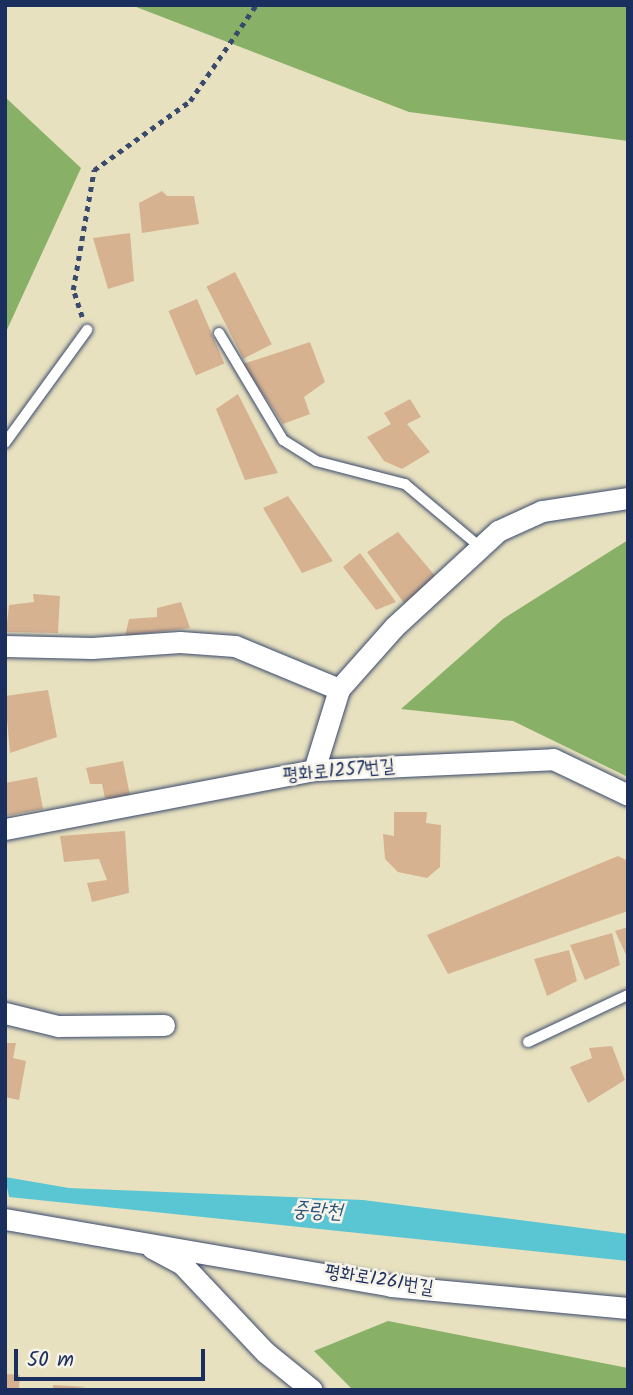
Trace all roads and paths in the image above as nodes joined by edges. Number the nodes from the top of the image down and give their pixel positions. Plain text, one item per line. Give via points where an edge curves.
1 (256, 5) edge
2 (87, 330) joint
3 (219, 333) dead end
4 (5, 443) edge
5 (628, 498) edge
6 (480, 547) junction
7 (5, 646) edge
8 (339, 690) junction
9 (314, 770) junction
10 (628, 795) edge
11 (5, 829) edge
12 (628, 995) edge
13 (5, 1013) edge
14 (164, 1025) dead end
15 (528, 1042) dead end
16 (5, 1219) edge
17 (132, 1238) junction
18 (628, 1308) edge
19 (312, 1390) edge

1 - 2 path via 190,101 94,170 74,290
2 - 4 lane
3 - 6 lane via 283,440 316,461 405,484
5 - 6 street via 542,511 498,531
6 - 8 street via 394,627
7 - 8 street via 92,648 180,642 235,646
8 - 9 street
9 - 10 street, 평화로1257번길 via 553,759
9 - 11 street, 평화로1257번길
12 - 15 lane
13 - 14 street via 58,1026
16 - 17 street, 평화로1261번길
17 - 18 street, 평화로1261번길 via 391,1286
17 - 19 street, 평화로1261번길 via 182,1264 265,1352

